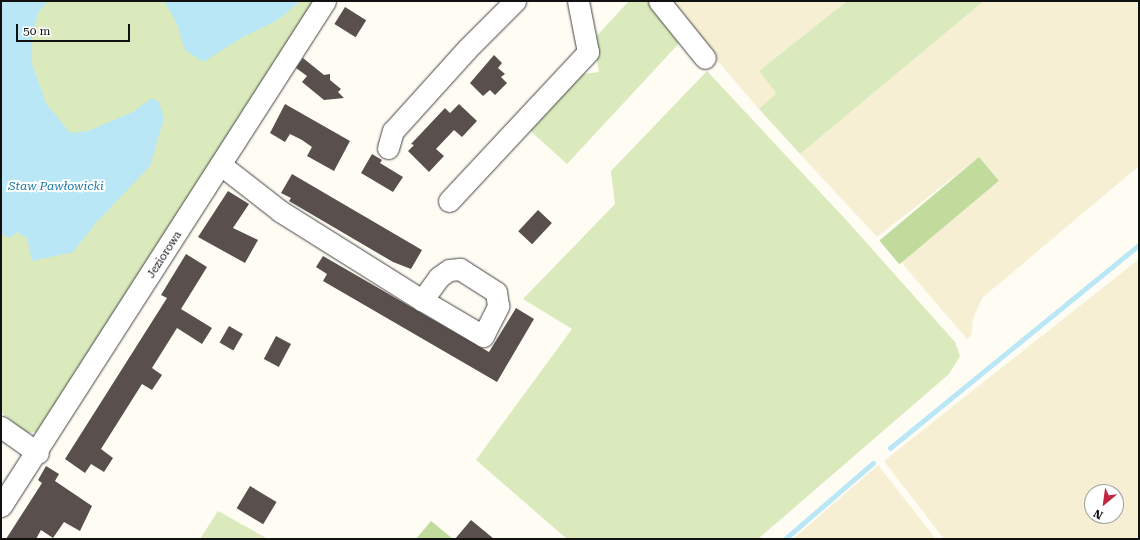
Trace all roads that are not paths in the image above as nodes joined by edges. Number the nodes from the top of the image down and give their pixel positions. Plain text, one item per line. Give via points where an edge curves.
1 (325, 1) edge
2 (515, 1) edge
3 (578, 1) edge
4 (659, 1) edge
5 (705, 58) dead end
6 (388, 148) dead end
7 (221, 165) junction
8 (449, 201) dead end
9 (422, 300) dead end
10 (1, 427) edge
11 (38, 453) junction
12 (1, 506) edge

1 - 7 street, Jeziorowa
2 - 6 street via 467,49 393,131
3 - 8 street via 588,52
4 - 5 street
7 - 9 street via 280,211
7 - 11 street, Jeziorowa
10 - 11 street
11 - 12 street, Jeziorowa

